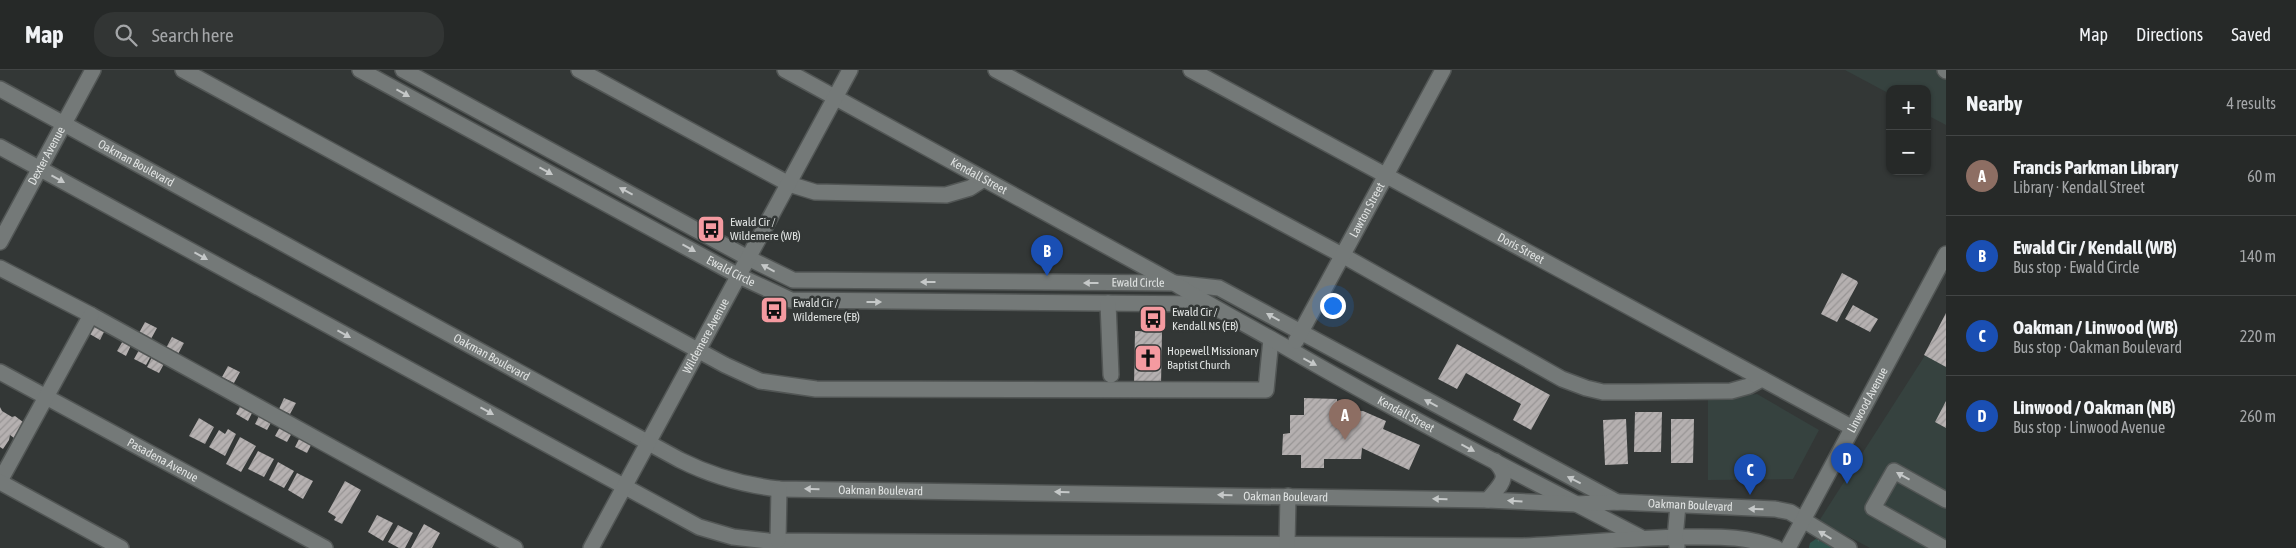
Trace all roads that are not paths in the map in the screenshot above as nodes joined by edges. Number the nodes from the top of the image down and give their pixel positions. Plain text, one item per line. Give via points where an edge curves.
1 (93, 70) edge
2 (182, 70) edge
3 (360, 70) edge
4 (403, 70) edge
5 (579, 70) edge
6 (785, 70) edge
7 (850, 70) edge
8 (996, 70) edge
9 (1191, 70) edge
10 (1443, 70) edge
11 (0, 90) edge
12 (836, 98) junction
13 (64, 124) junction
14 (0, 147) edge
15 (40, 168) junction
16 (1385, 175) junction
17 (984, 179) junction
18 (789, 184) junction
19 (0, 242) edge
20 (1946, 254) edge
21 (1342, 255) junction
22 (748, 258) junction
23 (0, 268) edge
24 (739, 276) junction
25 (1174, 283) junction
26 (1108, 303) junction
27 (1207, 304) junction
28 (91, 315) junction
29 (1301, 333) junction
30 (1271, 339) junction
31 (698, 350) junction
32 (1291, 350) junction
33 (0, 372) edge
34 (1111, 375) dead end
35 (1762, 379) junction
36 (46, 397) junction
37 (1852, 427) junction
38 (648, 442) junction
39 (1495, 461) junction
40 (0, 481) edge
41 (624, 487) junction
42 (778, 489) junction
43 (1288, 496) junction
44 (1488, 500) junction
45 (1946, 500) edge
46 (1618, 502) junction
47 (1576, 504) junction
48 (1678, 505) junction
49 (1802, 520) junction
50 (1642, 538) junction
51 (1723, 542) edge
52 (772, 543) edge
53 (1676, 543) edge
54 (1287, 545) junction
55 (1248, 547) edge
56 (121, 548) edge
57 (325, 548) edge
58 (515, 548) edge
59 (591, 548) edge
60 (1776, 548) edge
61 (1788, 548) edge
62 (1849, 548) edge
63 (1944, 548) edge

1 - 13 street, Dexter Avenue
2 - 31 street
3 -> 24 street, Ewald Circle
22 -> 4 street, Ewald Circle
5 - 18 street
6 - 12 street, Kendall Street
7 - 12 street, Wildemere Avenue
8 - 21 street
9 - 16 street, Doris Street
10 - 16 street, Lawton Street
11 - 13 street, Oakman Boulevard
12 - 17 street, Kendall Street
12 - 18 street, Wildemere Avenue
13 - 15 street, Dexter Avenue
13 - 38 street, Oakman Boulevard
14 - 15 street
15 - 19 street, Dexter Avenue
15 -> 41 street
16 - 21 street, Lawton Street
16 - 35 street, Doris Street
17 - 18 street via 970,188 946,195 815,192
17 - 25 street, Kendall Street
18 - 22 street, Wildemere Avenue
20 - 37 street, Linwood Avenue
21 - 29 street, Lawton Street
21 - 35 street via 1562,379 1586,388 1603,392 1731,391
22 - 24 street, Wildemere Avenue
25 -> 22 street, Ewald Circle via 805,281 783,276
23 - 28 street
24 -> 26 street, Ewald Circle via 781,297 803,301
24 - 31 street, Wildemere Avenue
25 - 27 street, Kendall Street
29 -> 25 street, Kendall Street via 1219,288
26 - 27 street, Ewald Circle
26 - 34 street
27 - 30 street, Kendall Street
28 - 36 street
28 - 58 street
29 - 32 street, Lawton Street
46 -> 29 street, Kendall Street
30 - 31 street via 1266,390 816,389 760,381
30 - 32 street, Kendall Street
31 - 38 street, Wildemere Avenue
32 -> 39 street, Kendall Street
33 - 36 street, Pasadena Avenue
35 - 37 street, Doris Street
36 - 40 street
36 - 57 street, Pasadena Avenue
37 - 49 street, Linwood Avenue
38 - 41 street, Wildemere Avenue
38 - 42 street, Oakman Boulevard via 706,473 748,485
39 - 44 street via 1504,476
39 - 47 street, Kendall Street
40 - 56 street
41 - 52 street via 699,527
41 - 59 street, Wildemere Avenue
43 -> 42 street, Oakman Boulevard
42 - 52 street
44 -> 43 street, Oakman Boulevard
43 - 54 street
47 -> 44 street, Oakman Boulevard
45 -> 63 street via 1894,471 1873,508
46 - 47 street, Oakman Boulevard
46 - 48 street, Oakman Boulevard
47 - 50 street, Kendall Street
49 -> 48 street, Oakman Boulevard via 1790,512 1775,509
48 - 53 street
49 - 61 street, Linwood Avenue
62 -> 49 street, Oakman Boulevard
50 - 53 street
50 - 54 street via 1523,546
51 - 53 street
51 - 60 street via 1756,540
52 - 55 street
54 - 55 street

